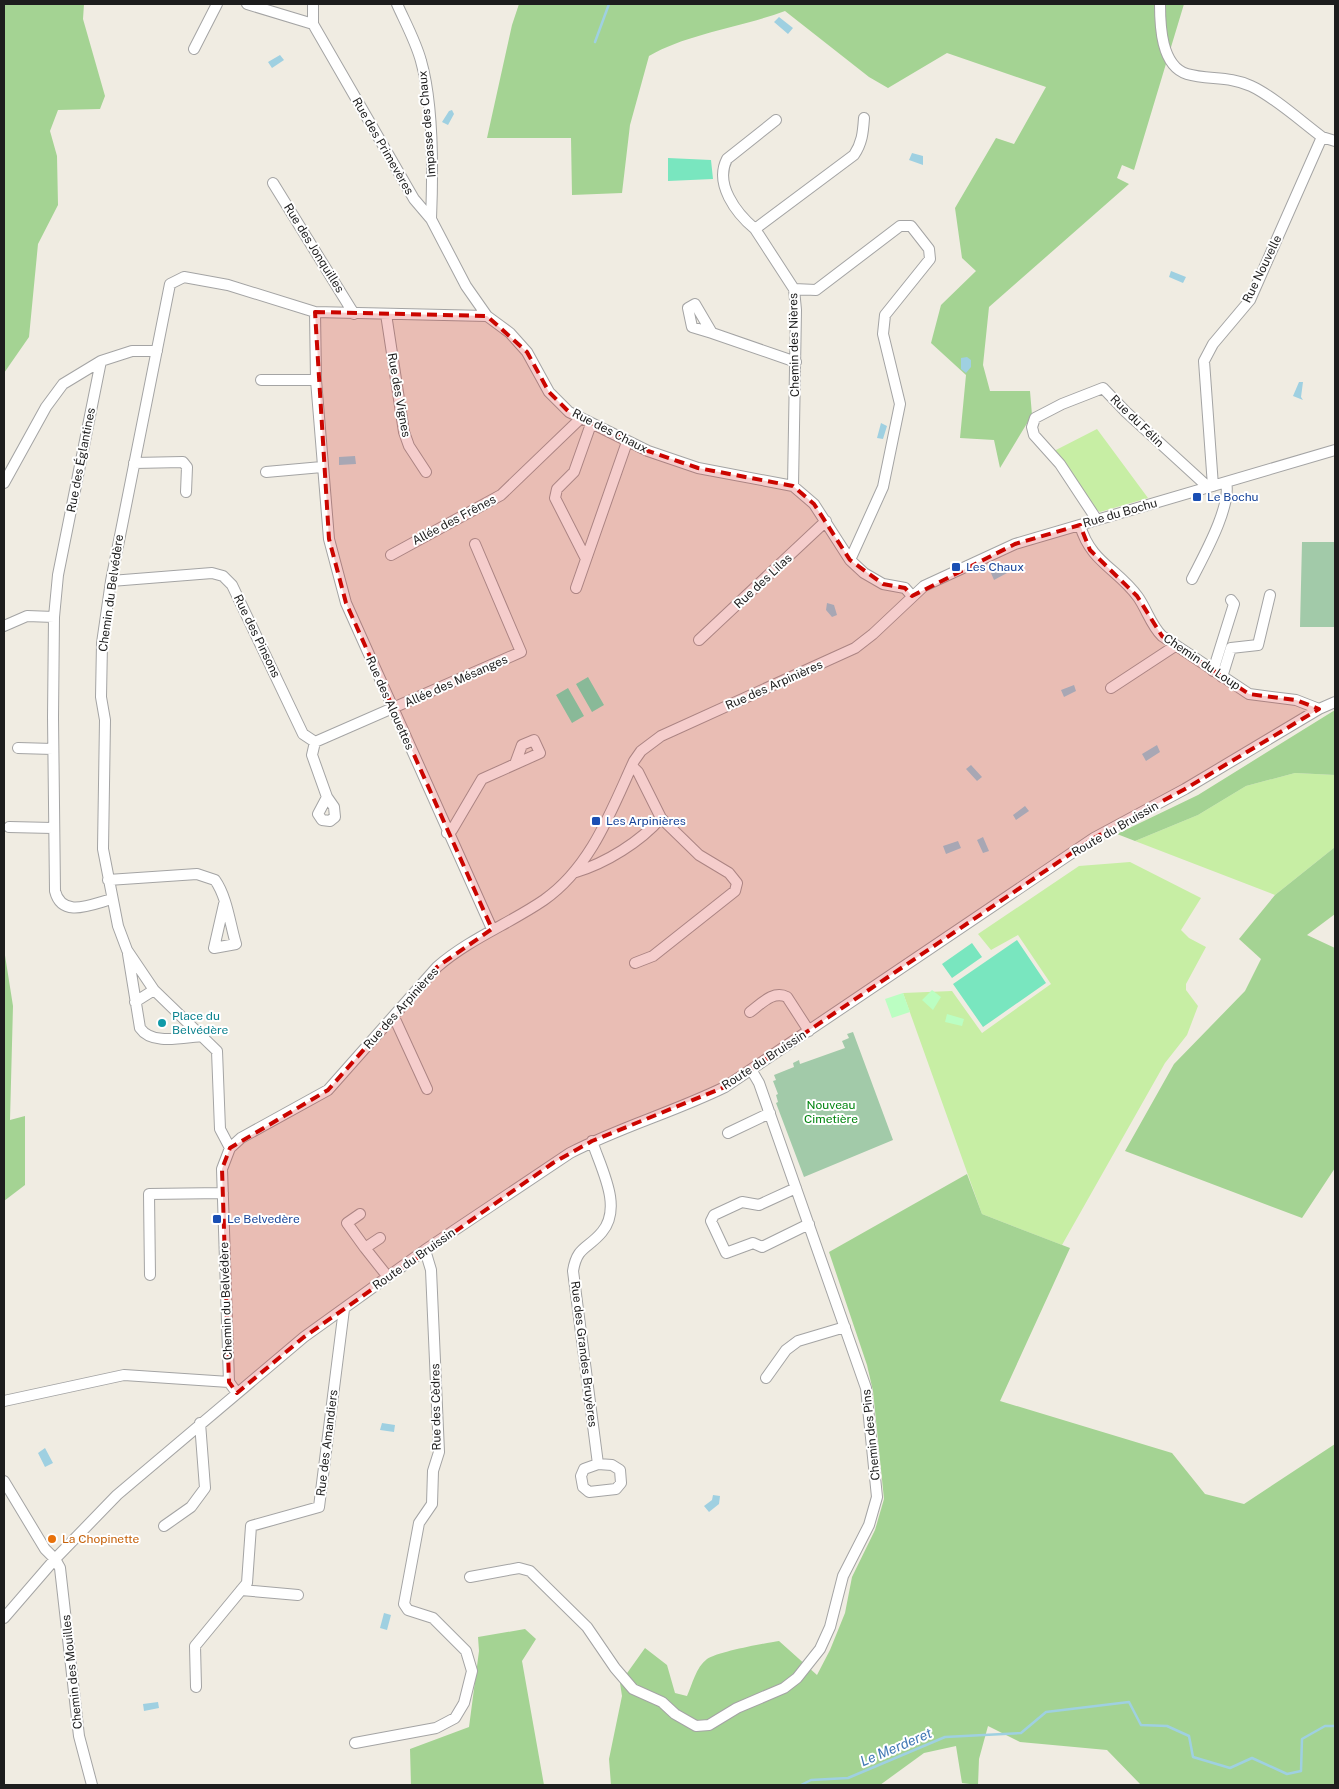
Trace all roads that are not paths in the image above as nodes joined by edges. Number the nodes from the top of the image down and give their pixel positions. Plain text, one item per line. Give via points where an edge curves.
1 (217, 4) edge
2 (247, 4) edge
3 (313, 4) edge
4 (397, 4) edge
5 (1160, 4) edge
6 (313, 24) junction
7 (194, 49) dead end
8 (864, 118) dead end
9 (776, 120) dead end
10 (1322, 137) junction
11 (1335, 141) edge
12 (273, 182) dead end
13 (432, 219) junction
14 (754, 229) junction
15 (794, 289) junction
16 (314, 312) junction
17 (354, 314) junction
18 (386, 314) junction
19 (487, 316) junction
20 (712, 333) dead end
21 (157, 351) junction
22 (101, 360) junction
23 (796, 362) junction
24 (260, 380) dead end
25 (316, 380) junction
26 (580, 419) junction
27 (591, 424) junction
28 (627, 442) junction
29 (1335, 450) edge
30 (134, 463) junction
31 (322, 467) junction
32 (266, 472) dead end
33 (426, 472) dead end
34 (1226, 482) junction
35 (4, 483) edge
36 (793, 486) junction
37 (1211, 487) junction
38 (186, 492) dead end
39 (1097, 520) junction
40 (826, 521) junction
41 (1080, 525) junction
42 (475, 544) dead end
43 (390, 555) dead end
44 (586, 559) junction
45 (850, 560) junction
46 (1192, 579) dead end
47 (111, 581) junction
48 (576, 588) dead end
49 (1270, 595) dead end
50 (912, 596) junction
51 (1232, 600) dead end
52 (54, 617) junction
53 (4, 626) edge
54 (699, 640) dead end
55 (1176, 646) junction
56 (1217, 674) junction
57 (1111, 688) dead end
58 (1335, 702) edge
59 (392, 709) junction
60 (1319, 709) junction
61 (315, 742) junction
62 (18, 748) dead end
63 (53, 749) junction
64 (515, 764) dead end
65 (632, 766) junction
66 (326, 796) dead end
67 (661, 818) junction
68 (9, 827) dead end
69 (53, 828) junction
70 (447, 833) junction
71 (576, 872) junction
72 (108, 880) junction
73 (112, 899) junction
74 (224, 904) dead end
75 (492, 929) junction
76 (127, 950) junction
77 (635, 963) dead end
78 (154, 990) junction
79 (135, 1002) junction
80 (750, 1012) dead end
81 (394, 1017) junction
82 (810, 1031) junction
83 (204, 1036) junction
84 (752, 1070) junction
85 (427, 1089) dead end
86 (770, 1113) junction
87 (728, 1133) dead end
88 (592, 1141) junction
89 (230, 1148) junction
90 (796, 1188) junction
91 (223, 1193) junction
92 (360, 1214) dead end
93 (809, 1224) junction
94 (380, 1238) dead end
95 (365, 1248) junction
96 (425, 1250) junction
97 (150, 1275) dead end
98 (388, 1277) junction
99 (344, 1309) junction
100 (845, 1327) junction
101 (766, 1378) dead end
102 (229, 1382) junction
103 (237, 1393) junction
104 (4, 1401) edge
105 (200, 1424) junction
106 (598, 1464) dead end
107 (4, 1481) edge
108 (164, 1526) dead end
109 (55, 1559) junction
110 (470, 1577) dead end
111 (241, 1590) junction
112 (298, 1595) dead end
113 (4, 1618) edge
114 (196, 1687) dead end
115 (355, 1743) dead end
116 (92, 1785) edge

1 - 7 street
2 - 6 street
3 - 6 street, Rue des Primevères
4 - 13 street, Impasse des Chaux via 421,59 426,81 433,168
5 - 10 street via 1160,24 1168,57 1186,74 1234,79 1253,86
6 - 13 street, Rue des Primevères via 414,199
8 - 14 street via 860,147 854,155
9 - 14 street, Chemin des Nières via 727,159 723,166 725,191
10 - 11 street
10 - 37 street, Rue Nouvelle via 1250,300 1213,344 1204,361
12 - 17 street, Rue des Jonquilles
13 - 19 street, Rue des Primevères via 466,286
14 - 15 street, Chemin des Nières
15 - 23 street, Chemin des Nières
15 - 45 street via 816,290 900,226 911,226 929,249 930,259 885,315 884,334 900,404 883,487
16 - 17 street
16 - 21 street, Chemin du Belvédère via 228,285 184,277 170,284
16 - 25 street, Rue des Alouettes
17 - 18 street
18 - 19 street
18 - 33 street, Rue des Vignes via 404,432
19 - 26 street, Rue des Chaux via 510,333 527,352 550,392
20 - 23 street
21 - 22 street via 132,351
21 - 30 street, Chemin du Belvédère
22 - 35 street via 82,371 46,407
22 - 52 street, Rue des Églantines via 58,575
23 - 36 street, Chemin des Nières
24 - 25 street
25 - 31 street, Rue des Alouettes
26 - 27 street, Rue des Chaux
26 - 43 street, Allée des Frênes via 502,495
27 - 28 street, Rue des Chaux
27 - 44 street via 574,472 557,489 555,498
28 - 36 street, Rue des Chaux via 698,468
28 - 44 street
29 - 34 street, Rue du Bochu
30 - 38 street via 183,462 187,467
30 - 47 street, Chemin du Belvédère
31 - 32 street
31 - 59 street, Rue des Alouettes via 329,540 346,603
34 - 37 street, Rue du Bochu
34 - 46 street via 1228,490 1217,528
36 - 40 street, Rue des Chaux via 814,504
37 - 39 street, Rue du Bochu
37 - 39 street, Rue du Félin via 1103,388 1035,418 1032,427 1034,436 1060,464
39 - 41 street, Rue du Bochu
40 - 45 street, Rue des Chaux
40 - 54 street, Rue des Lilas
41 - 50 street, Rue du Bochu via 1015,544 928,584
41 - 55 street, Chemin du Loup via 1090,550 1137,596 1154,628
42 - 59 street, Allée des Mésanges via 521,652
44 - 48 street
45 - 50 street, Rue des Chaux via 883,584 905,588
47 - 61 street, Rue des Pinsons via 212,573 223,576 232,585 303,734
47 - 72 street, Chemin du Belvédère via 102,643 101,697 105,720 103,849
49 - 56 street via 1258,645 1231,648
50 - 65 street, Rue des Arpinières via 855,648 661,736 641,750
51 - 56 street via 1234,604
52 - 53 street via 27,616
52 - 63 street, Rue des Églantines
55 - 56 street, Chemin du Loup
55 - 57 street
56 - 60 street, Chemin du Loup via 1250,694 1296,700
58 - 60 street, Route du Bruissin
59 - 61 street
59 - 70 street, Rue des Alouettes
60 - 82 street, Route du Bruissin via 1185,789 1094,838
61 - 66 street via 312,754
62 - 63 street
63 - 69 street, Rue des Églantines
64 - 70 street via 482,779 452,830
65 - 67 street
65 - 71 street, Rue des Arpinières via 589,854
67 - 71 street, Rue des Arpinières via 650,830 616,852 592,867
67 - 77 street via 700,855 729,873 737,883 735,891 713,909 653,956
68 - 69 street
69 - 73 street, Rue des Églantines via 57,900 73,909
70 - 75 street, Rue des Alouettes
71 - 75 street, Rue des Arpinières via 543,900
72 - 73 street, Chemin du Belvédère
72 - 74 street via 197,874 210,877 218,884
73 - 76 street, Chemin du Belvédère
75 - 81 street, Rue des Arpinières via 437,967
76 - 78 street, Chemin du Belvédère
76 - 79 street, Chemin du Belvédère
78 - 79 street
78 - 83 street, Chemin du Belvédère
79 - 83 street, Chemin du Belvédère via 140,1028 150,1038
80 - 82 street via 774,995 781,994 787,997
81 - 85 street
81 - 89 street, Rue des Arpinières via 328,1090 241,1138
82 - 84 street, Route du Bruissin
83 - 89 street, Chemin du Belvédère via 218,1052 220,1129
84 - 86 street, Chemin des Pins
84 - 88 street, Route du Bruissin via 697,1101
86 - 87 street
86 - 90 street, Chemin des Pins
88 - 96 street, Route du Bruissin via 553,1163
88 - 106 street, Rue des Grandes Bruyères via 612,1204 602,1233 582,1248 576,1257 574,1271
89 - 91 street, Chemin du Belvédère via 222,1169
90 - 93 street, Chemin des Pins
90 - 93 street via 759,1205 742,1202 710,1220 726,1253 753,1244 762,1247
91 - 97 street via 149,1194
91 - 102 street, Chemin du Belvédère
92 - 95 street via 347,1223
93 - 100 street, Chemin des Pins
94 - 95 street
95 - 98 street
96 - 98 street, Route du Bruissin
96 - 115 street, Rue des Cèdres via 431,1270 439,1452 433,1471 432,1504 419,1523 404,1604 408,1610 433,1618 466,1651 472,1671 464,1703 455,1718 436,1728
98 - 99 street, Route du Bruissin
99 - 103 street, Route du Bruissin via 304,1337
99 - 111 street, Rue des Amandiers via 319,1507 251,1526 247,1583
100 - 101 street via 798,1341 786,1350
100 - 110 street, Chemin des Pins via 866,1388 877,1497 869,1525 843,1576 830,1627 820,1650 810,1665 784,1688 737,1708 709,1725 696,1726 662,1702 633,1689 587,1627 530,1571 519,1568
102 - 103 street
102 - 104 street via 124,1375
103 - 105 street, Route du Bruissin
105 - 108 street via 205,1488 191,1507
105 - 109 street, Route du Bruissin via 117,1495
107 - 109 street via 45,1549
109 - 113 street, Route du Bruissin
109 - 116 street, Chemin des Mouilles via 60,1568 79,1736
111 - 112 street
111 - 114 street, Rue des Amandiers via 195,1646

